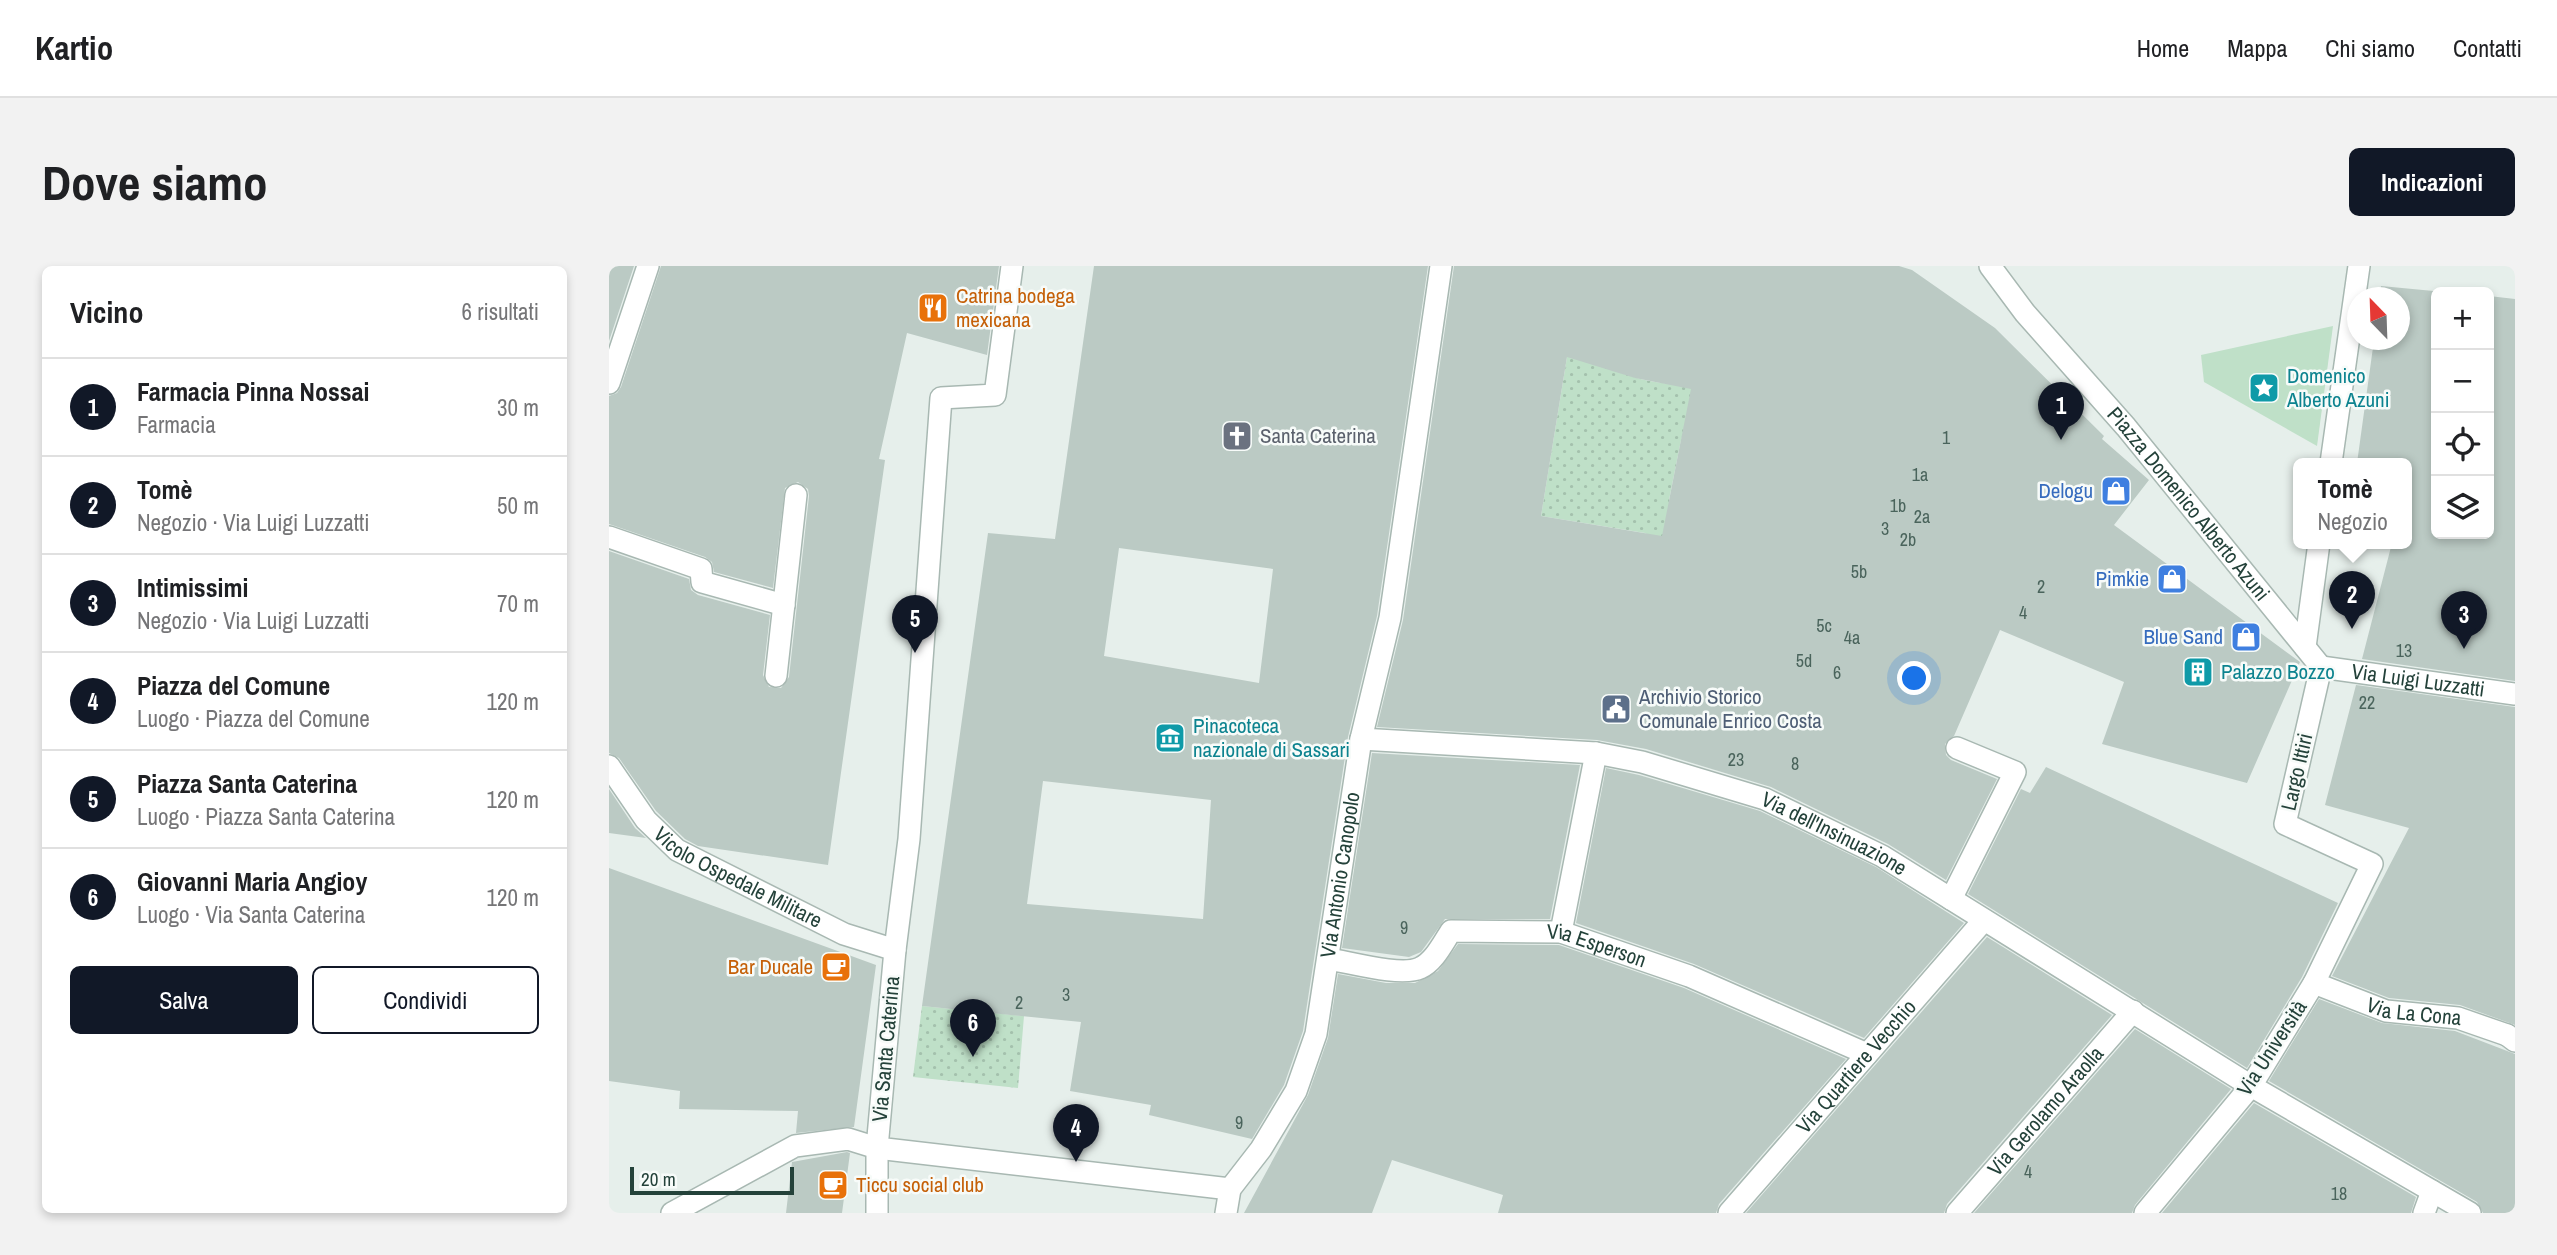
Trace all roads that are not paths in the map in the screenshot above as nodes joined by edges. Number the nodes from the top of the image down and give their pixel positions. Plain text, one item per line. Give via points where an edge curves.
1 (647, 266) edge
2 (1012, 266) edge
3 (1441, 266) edge
4 (1990, 266) edge
5 (2359, 266) edge
6 (609, 383) edge
7 (2332, 458) edge
8 (796, 495) dead end
9 (609, 537) edge
10 (2318, 549) edge
11 (784, 605) junction
12 (2305, 647) junction
13 (2321, 667) junction
14 (776, 676) dead end
15 (2515, 694) edge
16 (1361, 739) junction
17 (1957, 748) dead end
18 (1596, 753) junction
19 (609, 766) edge
20 (2372, 864) joint
21 (1951, 899) junction
22 (1985, 920) junction
23 (1561, 932) junction
24 (895, 950) junction
25 (1328, 959) junction
26 (2314, 983) junction
27 (2133, 1011) junction
28 (2511, 1038) edge
29 (1867, 1054) junction
30 (2251, 1086) junction
31 (877, 1148) junction
32 (1230, 1189) junction
33 (2432, 1191) junction
34 (672, 1213) edge
35 (877, 1213) edge
36 (1226, 1213) edge
37 (1729, 1213) edge
38 (1957, 1213) edge
39 (2145, 1213) edge
40 (2424, 1213) edge
41 (2470, 1213) edge

1 - 6 street
2 - 24 street, Via Santa Caterina via 995,395 941,398 909,839
3 - 16 street, Via Antonio Canopolo via 1390,618
4 - 12 street, Piazza Domenico Alberto Azuni
5 - 7 street
8 - 11 street
9 - 11 street via 701,569 702,582
10 - 12 street
11 - 14 street
12 - 13 street, Piazza Domenico Alberto Azuni
13 - 15 street, Via Luigi Luzzatti
13 - 20 street, Largo Ittiri via 2285,824
16 - 18 street, Via dell'Insinuazione
16 - 25 street, Via Antonio Canopolo
17 - 21 street via 2015,772
18 - 21 street, Via dell'Insinuazione via 1765,799 1882,856
18 - 23 street
19 - 24 street, Vicolo Ospedale Militare via 646,820 677,850 844,934
20 - 26 street, Via Università
21 - 22 street, Via dell'Insinuazione
22 - 27 street, Via dell'Insinuazione
22 - 29 street, Via Quartiere Vecchio
23 - 25 street, Via Esperson via 1451,930 1439,951 1420,968 1403,971
23 - 29 street, Via Esperson via 1689,976
24 - 31 street, Via Santa Caterina
25 - 32 street, Via Antonio Canopolo via 1316,1034 1296,1090 1261,1149
26 - 28 street, Via La Cona via 2386,1011 2458,1018
26 - 30 street, Via Università
27 - 30 street, Via dell'Insinuazione
27 - 38 street, Via Gerolamo Araolla
29 - 37 street, Via Quartiere Vecchio
30 - 33 street, Via dell'Insinuazione
30 - 39 street, Via Università
31 - 32 street
31 - 34 street via 848,1139 795,1146
31 - 35 street, Via Santa Caterina
32 - 36 street, Via Antonio Canopolo
33 - 40 street
33 - 41 street, Via dell'Insinuazione

